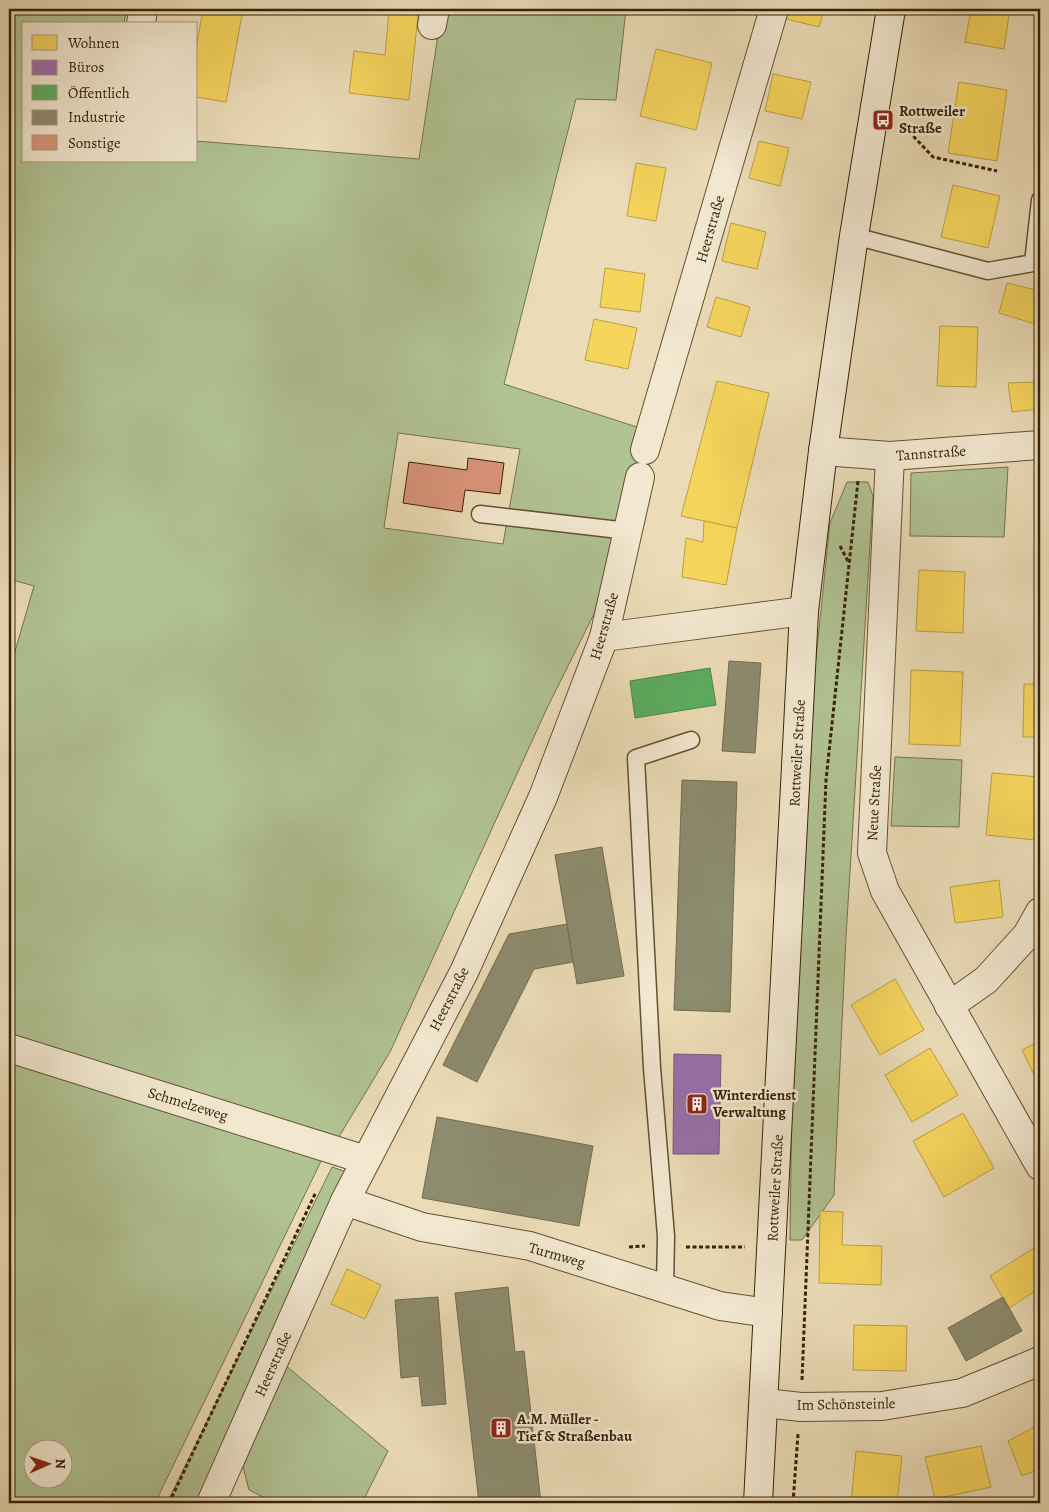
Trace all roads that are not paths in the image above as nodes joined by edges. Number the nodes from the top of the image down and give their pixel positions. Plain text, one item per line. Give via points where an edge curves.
1 (142, 9) edge
2 (774, 9) edge
3 (891, 9) edge
4 (141, 22) edge
5 (1040, 200) edge
6 (854, 236) junction
7 (1040, 445) edge
8 (645, 450) dead end
9 (823, 451) junction
10 (890, 456) junction
11 (640, 477) dead end
12 (480, 514) dead end
13 (628, 531) junction
14 (804, 611) junction
15 (604, 637) junction
16 (691, 740) dead end
17 (1040, 912) edge
18 (949, 1006) junction
19 (9, 1048) edge
20 (366, 1160) junction
21 (1040, 1166) edge
22 (345, 1201) junction
23 (665, 1287) junction
24 (768, 1313) junction
25 (1040, 1361) edge
26 (765, 1403) junction
27 (210, 1503) edge
28 (758, 1503) edge

1 - 4 street
2 - 8 street, Heerstraße
3 - 6 street, Rottweiler Straße
5 - 6 lane via 1033,263 988,271
6 - 9 street, Rottweiler Straße
7 - 10 street, Tannstraße
9 - 10 street, Tannstraße
9 - 14 street, Rottweiler Straße
10 - 18 street, Neue Straße via 872,853 885,891
11 - 13 street, Heerstraße
12 - 13 lane
13 - 15 street, Heerstraße
14 - 15 street
14 - 24 street, Rottweiler Straße
15 - 20 street, Heerstraße via 542,797 464,972
16 - 23 lane via 636,758 652,1068 666,1236
17 - 18 street via 1026,935 986,980
18 - 21 street, Neue Straße
19 - 20 street, Schmelzeweg
20 - 22 street, Heerstraße
22 - 23 street, Turmweg via 422,1227 530,1246
22 - 27 street, Heerstraße
23 - 24 street, Turmweg via 720,1306
24 - 26 street, Rottweiler Straße
25 - 26 street, Im Schönsteinle via 962,1393 882,1406 801,1407
26 - 28 street, Rottweiler Straße

